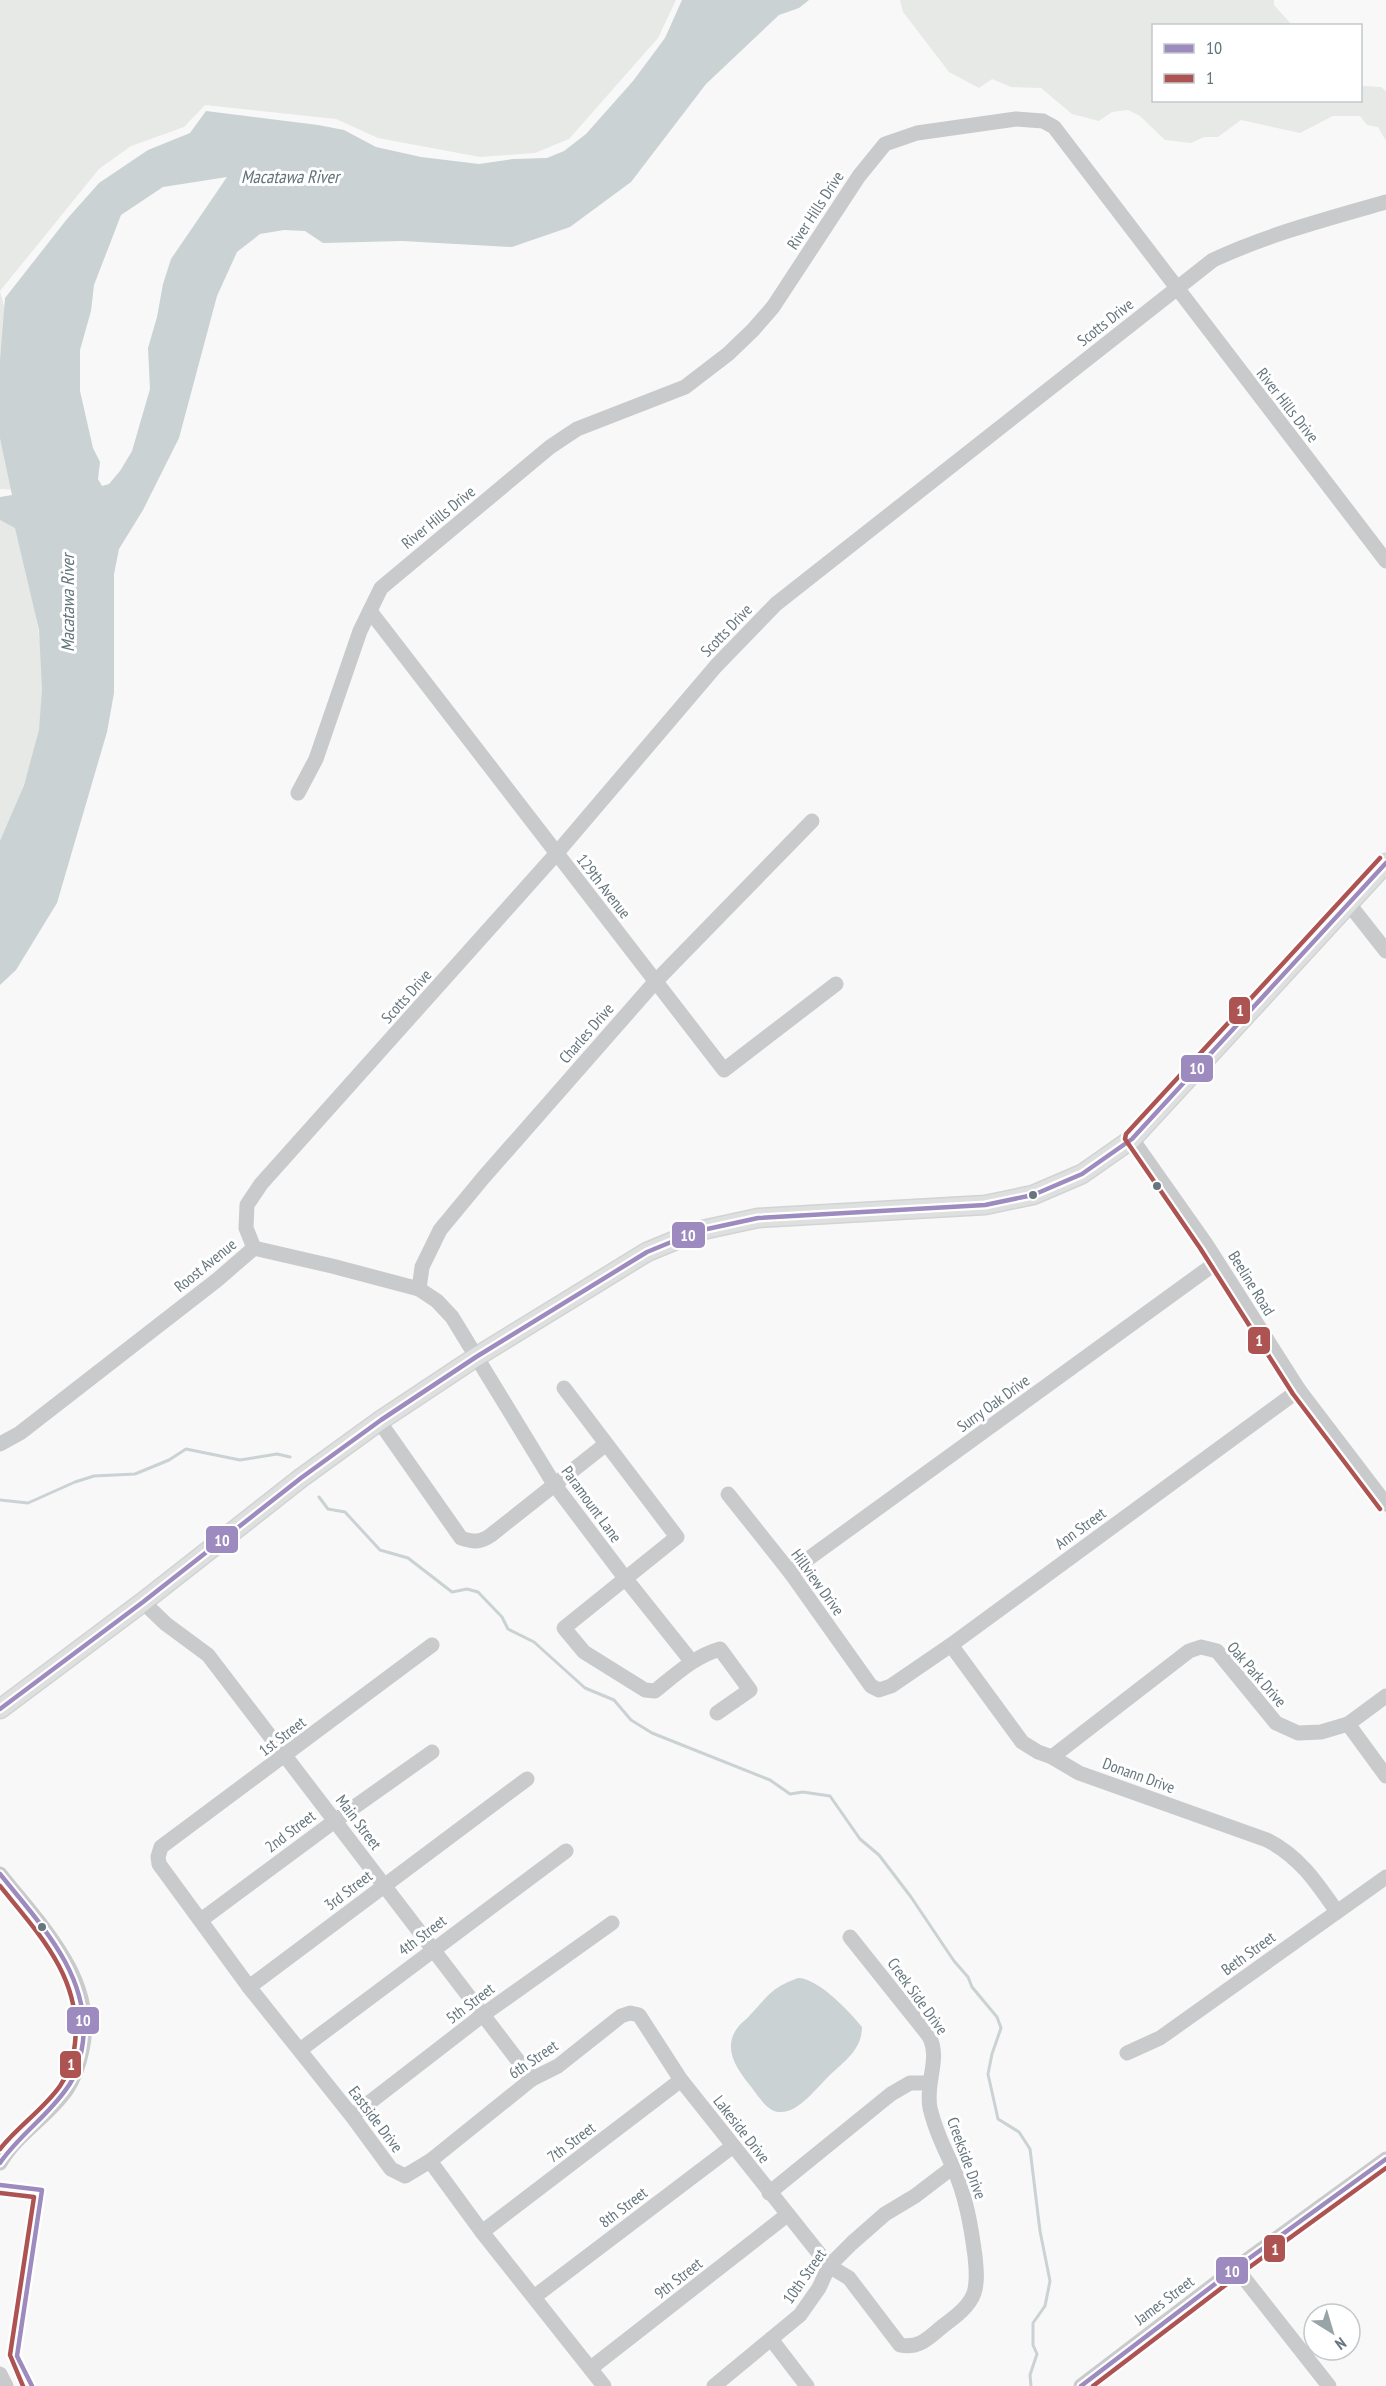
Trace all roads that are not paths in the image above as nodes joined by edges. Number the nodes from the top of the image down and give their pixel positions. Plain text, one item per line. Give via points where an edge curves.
1 (1386, 202) edge
2 (1176, 288) junction
3 (1386, 561) edge
4 (370, 611) junction
5 (298, 793) dead end
6 (812, 821) dead end
7 (556, 854) junction
8 (1386, 863) edge
9 (1349, 904) junction
10 (1386, 951) edge
11 (655, 982) junction
12 (836, 984) dead end
13 (1132, 1138) junction
14 (254, 1248) junction
15 (1217, 1262) junction
16 (419, 1289) junction
17 (476, 1357) junction
18 (564, 1388) dead end
19 (1299, 1390) junction
20 (379, 1421) junction
21 (0, 1444) edge
22 (606, 1444) junction
23 (554, 1484) junction
24 (728, 1494) dead end
25 (1386, 1504) edge
26 (790, 1572) junction
27 (625, 1578) junction
28 (143, 1602) junction
29 (432, 1645) dead end
30 (951, 1645) junction
31 (693, 1662) junction
32 (879, 1690) joint
33 (1386, 1696) edge
34 (0, 1709) edge
35 (717, 1713) dead end
36 (1348, 1724) junction
37 (432, 1752) dead end
38 (286, 1756) junction
39 (1052, 1757) junction
40 (1386, 1776) edge
41 (527, 1779) dead end
42 (336, 1820) junction
43 (566, 1851) dead end
44 (158, 1857) joint
45 (0, 1874) edge
46 (1386, 1877) edge
47 (384, 1886) junction
48 (1337, 1912) junction
49 (201, 1920) junction
50 (612, 1923) dead end
51 (850, 1937) dead end
52 (433, 1950) junction
53 (249, 1988) junction
54 (630, 2013) joint
55 (484, 2014) junction
56 (300, 2050) junction
57 (1127, 2053) dead end
58 (532, 2079) junction
59 (681, 2080) junction
60 (929, 2083) junction
61 (352, 2116) junction
62 (733, 2146) junction
63 (1386, 2159) edge
64 (430, 2161) junction
65 (0, 2163) edge
66 (953, 2167) junction
67 (769, 2193) junction
68 (787, 2216) junction
69 (482, 2232) junction
70 (829, 2266) junction
71 (1236, 2268) junction
72 (534, 2297) junction
73 (771, 2339) junction
74 (591, 2368) junction
75 (0, 2374) edge
76 (6, 2386) edge
77 (604, 2386) edge
78 (714, 2386) edge
79 (807, 2386) edge
80 (1081, 2386) edge
81 (1329, 2386) edge

1 - 2 street, Scotts Drive via 1249,243 1213,260
2 - 3 street, River Hills Drive
2 - 4 street, River Hills Drive via 1054,127 1043,121 1017,119 935,129 885,144 859,176 773,308 728,354 685,387 577,429 550,447 390,579
2 - 7 street, Scotts Drive via 776,604 693,691
4 - 5 street, River Hills Drive via 344,672 316,759
4 - 7 street, 129th Avenue
6 - 11 street, Charles Drive
7 - 11 street, 129th Avenue
7 - 14 street, Scotts Drive via 261,1185 247,1205 246,1228
8 - 9 main road
9 - 10 street
9 - 13 main road
11 - 12 street, 129th Avenue via 724,1070
11 - 16 street, Charles Drive via 440,1230 422,1267
13 - 15 street, Beeline Road
13 - 17 main road via 1082,1174 1033,1195 985,1205 758,1218 698,1231 646,1252
14 - 16 street, Roost Avenue
14 - 21 street, Roost Avenue via 29,1426
15 - 19 street, Beeline Road
15 - 26 street, Surry Oak Drive
16 - 17 street, Roost Avenue via 452,1317
17 - 20 main road
17 - 23 street, Paramount Lane
18 - 22 street
19 - 25 street, Beeline Road
19 - 30 street, Ann Street
20 - 23 street via 461,1538 472,1542 483,1541
20 - 28 main road
22 - 23 street
22 - 27 street via 677,1537
23 - 27 street, Paramount Lane
24 - 26 street, Hillview Drive
26 - 32 street, Hillview Drive via 871,1686
27 - 31 street, Paramount Lane
27 - 31 street via 564,1628 584,1652 645,1690 655,1691
28 - 34 main road
28 - 38 street, Main Street via 208,1655
29 - 38 street, 1st Street
30 - 32 street, Ann Street
30 - 39 street, Donann Drive via 1022,1742
31 - 35 street via 720,1649 750,1690
33 - 36 street, Oak Park Drive
36 - 39 street, Oak Park Drive via 1321,1732 1287,1730 1276,1723 1217,1651 1202,1647 1189,1651
36 - 40 street
37 - 42 street, 2nd Street
38 - 42 street, Main Street
38 - 44 street, 1st Street via 161,1847
39 - 48 street, Donann Drive via 1078,1773 1283,1848 1306,1870
41 - 47 street, 3rd Street
42 - 47 street, Main Street
42 - 49 street, 2nd Street
43 - 52 street, 4th Street
44 - 49 street, Eastside Drive via 159,1864
45 - 65 street via 68,1965 83,2005 84,2031 80,2058 68,2087 49,2111 19,2137
46 - 48 street, Beth Street
47 - 52 street, Main Street
47 - 53 street, 3rd Street
48 - 57 street, Beth Street via 1160,2038
49 - 53 street, Eastside Drive
50 - 55 street, 5th Street
51 - 60 street, Creek Side Drive via 929,2036 934,2046
52 - 55 street, Main Street
52 - 56 street, 4th Street
53 - 56 street, Eastside Drive
54 - 58 street, 6th Street via 558,2066
54 - 59 street, Lakeside Drive via 639,2015
55 - 58 street, Main Street
55 - 61 street, 5th Street
56 - 61 street, Eastside Drive
58 - 64 street, 6th Street
59 - 62 street, Lakeside Drive
59 - 69 street, 7th Street
60 - 66 street, Creekside Drive via 933,2118
60 - 67 street via 910,2083 891,2094
61 - 64 street, Eastside Drive via 398,2174 405,2176
62 - 67 street, Lakeside Drive
62 - 72 street, 8th Street
63 - 71 street, James Street
64 - 69 street
66 - 70 street, 10th Street via 885,2214
66 - 70 street, Creekside Drive via 972,2230 976,2278 974,2292 962,2311 919,2345 900,2345 849,2278
67 - 68 street, Lakeside Drive
68 - 70 street, Lakeside Drive
68 - 74 street, 9th Street
69 - 72 street
70 - 73 street, 10th Street via 810,2303
71 - 80 street, James Street
71 - 81 street
72 - 74 street
73 - 78 street, 10th Street
73 - 79 street
74 - 77 street
75 - 76 street

